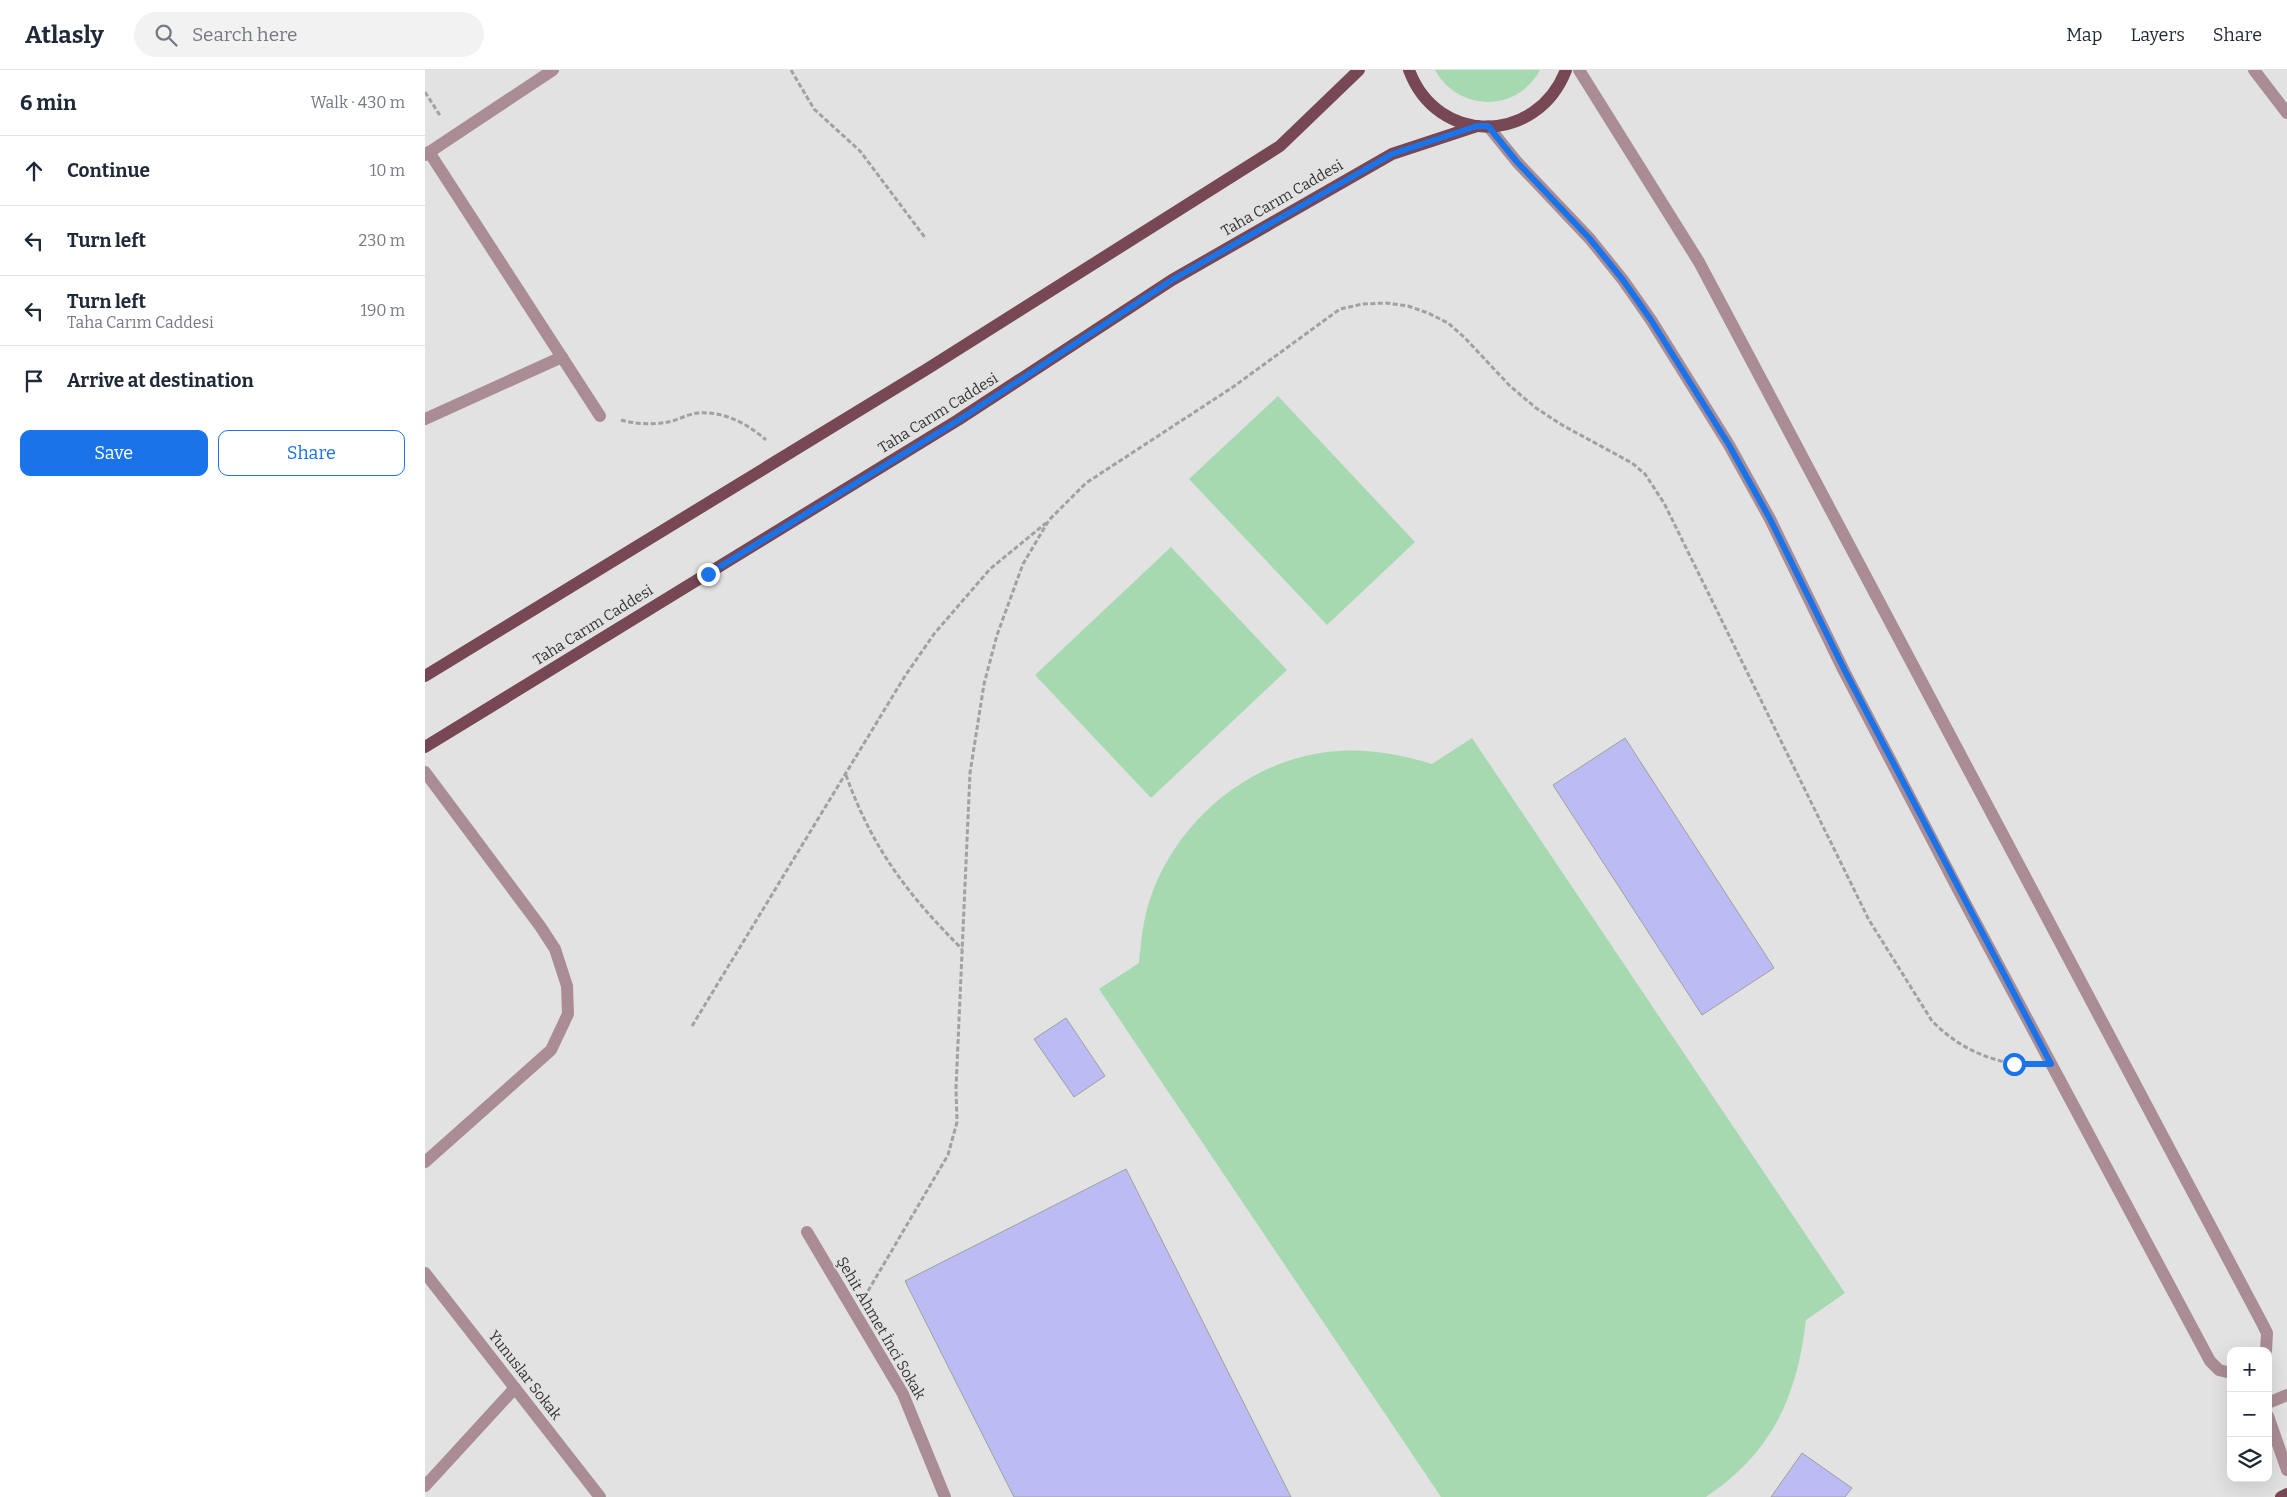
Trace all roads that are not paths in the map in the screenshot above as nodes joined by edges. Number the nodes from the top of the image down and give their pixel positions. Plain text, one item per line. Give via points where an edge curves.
1 (553, 70) edge
2 (1359, 70) edge
3 (1409, 70) edge
4 (1566, 70) edge
5 (1579, 70) edge
6 (2254, 70) edge
7 (2287, 114) edge
8 (1482, 126) junction
9 (427, 154) edge
10 (562, 357) junction
11 (600, 416) road end
12 (425, 419) edge
13 (425, 676) edge
14 (425, 748) edge
15 (425, 772) edge
16 (425, 1162) edge
17 (807, 1232) dead end
18 (425, 1273) edge
19 (2266, 1347) edge
20 (2227, 1373) edge
21 (515, 1388) junction
22 (2287, 1395) edge
23 (2272, 1401) edge
24 (2272, 1427) edge
25 (2287, 1470) edge
26 (425, 1486) edge
27 (2287, 1494) edge
28 (600, 1497) edge
29 (945, 1497) edge
30 (2281, 1497) edge

1 - 9 street
2 - 13 main road via 1281,146
3 - 8 main road via 1425,99 1439,112 1460,122
4 - 8 main road via 1549,100 1535,113 1517,122
5 - 19 street via 1699,262 2262,1323 2267,1333
6 - 7 street
8 - 14 main road, Taha Carım Caddesi via 1392,154 1172,280 959,420
8 - 20 street via 1590,239 1623,280 1729,445 2209,1361
9 - 10 street
10 - 11 street
10 - 12 street
15 - 16 street via 540,926 558,956 567,986 568,1014 551,1050
17 - 29 street, Şehit Ahmet İnci Sokak via 903,1394
18 - 21 street, Yunuslar Sokak
21 - 26 street
21 - 28 street, Yunuslar Sokak
22 - 23 street
24 - 25 street
27 - 30 main road

